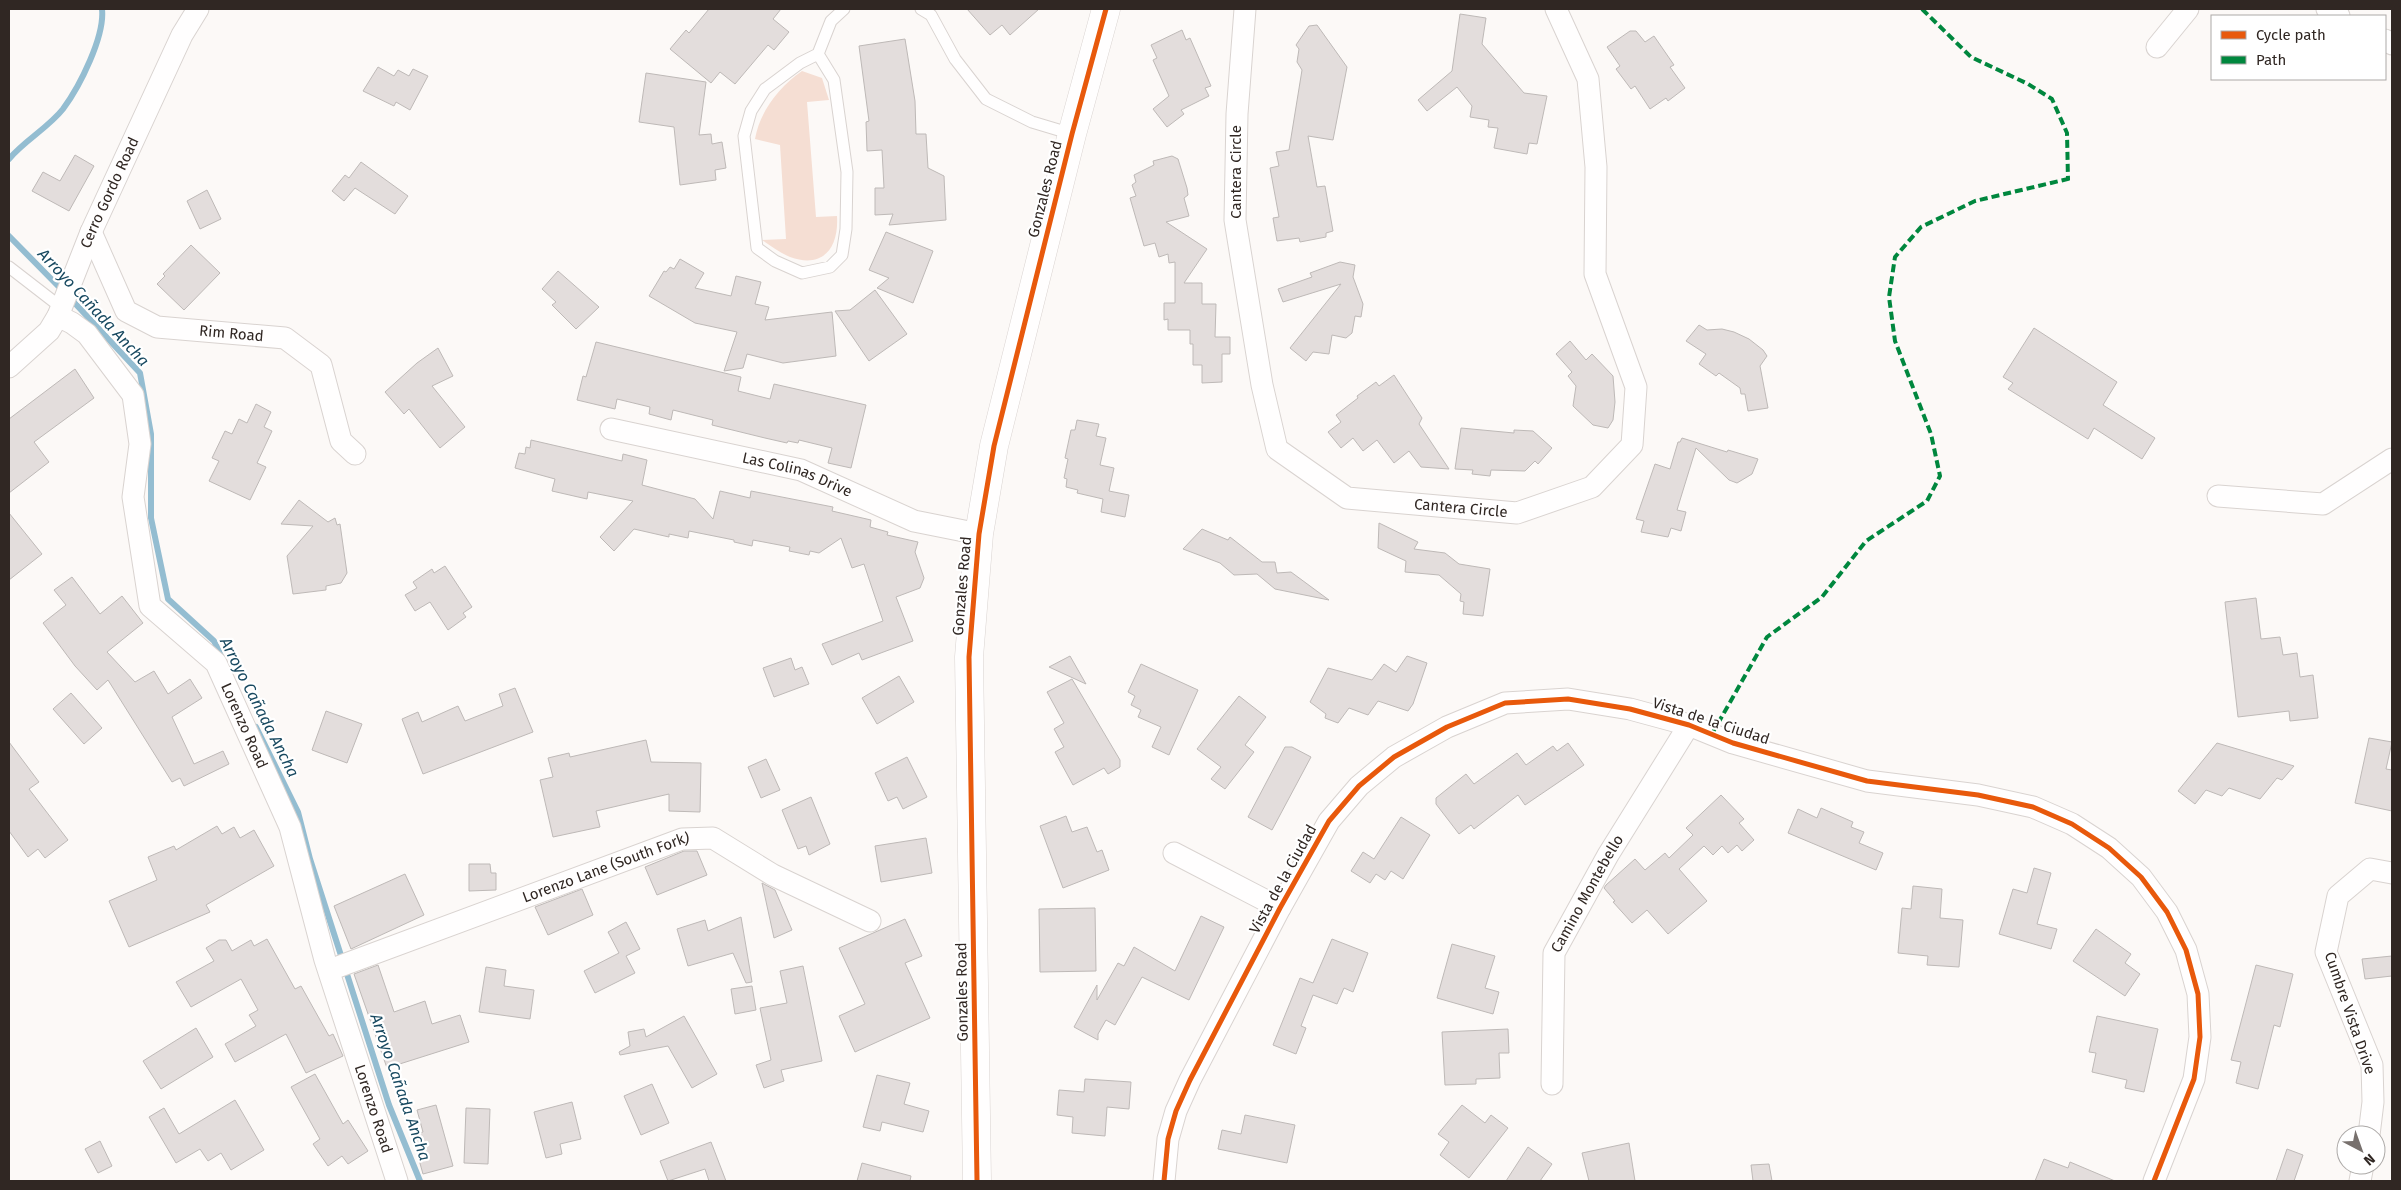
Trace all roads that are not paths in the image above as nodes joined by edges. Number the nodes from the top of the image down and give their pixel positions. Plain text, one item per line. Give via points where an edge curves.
1 (198, 9) edge
2 (844, 9) edge
3 (921, 9) edge
4 (1106, 9) edge
5 (1245, 9) edge
6 (1556, 9) edge
7 (2188, 9) edge
8 (2156, 47) dead end
9 (818, 54) junction
10 (1072, 134) junction
11 (91, 232) junction
12 (9, 267) edge
13 (60, 312) junction
14 (9, 367) edge
15 (611, 429) dead end
16 (355, 454) dead end
17 (2392, 459) edge
18 (2218, 496) dead end
19 (979, 534) junction
20 (1689, 725) junction
21 (1174, 853) dead end
22 (2392, 873) edge
23 (1280, 908) junction
24 (870, 921) dead end
25 (343, 964) dead end
26 (1552, 1084) dead end
27 (2370, 1125) edge
28 (397, 1181) edge
29 (977, 1181) edge
30 (1164, 1181) edge
31 (2154, 1181) edge

1 - 11 street, Cerro Gordo Road via 182,35
2 - 9 lane via 831,21
3 - 10 lane via 931,15 955,58 986,98 1032,122
4 - 10 street, Gonzales Road
5 - 6 street, Cantera Circle via 1237,114 1235,220 1262,385 1277,449 1348,498 1517,513 1592,486 1632,445 1636,396 1636,387 1595,274 1596,167 1588,79
7 - 8 street
9 - 9 lane via 834,80 847,172 846,229 842,255 830,267 802,273 775,261 757,248 744,136 751,110 765,89
10 - 19 street, Gonzales Road via 994,446
11 - 13 street, Cerro Gordo Road
11 - 16 street, Rim Road via 126,311 157,327 285,338 321,365 341,441
12 - 13 lane
13 - 14 street, Cerro Gordo Road via 49,331
13 - 28 street, Lorenzo Road via 87,334 133,395 140,444 133,497 150,606 216,663 290,827 324,960
15 - 19 street, Las Colinas Drive via 801,470 914,521
17 - 18 street via 2323,504
19 - 29 street, Gonzales Road via 970,657
20 - 23 street, Vista de la Ciudad via 1630,708 1568,699 1506,703 1447,727 1394,757 1359,786 1329,821
20 - 26 street, Camino Montebello via 1608,855 1554,954
20 - 31 street, Vista de la Ciudad via 1733,743 1868,781 1978,795 2033,807 2072,824 2110,848 2141,877 2167,912 2186,950 2198,994 2200,1037 2194,1079
21 - 23 street
22 - 27 street, Cumbre Vista Drive via 2370,869 2338,896 2326,952 2372,1065
23 - 30 street, Vista de la Ciudad via 1176,1111 1168,1139
24 - 25 street, Lorenzo Lane (South Fork) via 774,875 713,838 682,839

